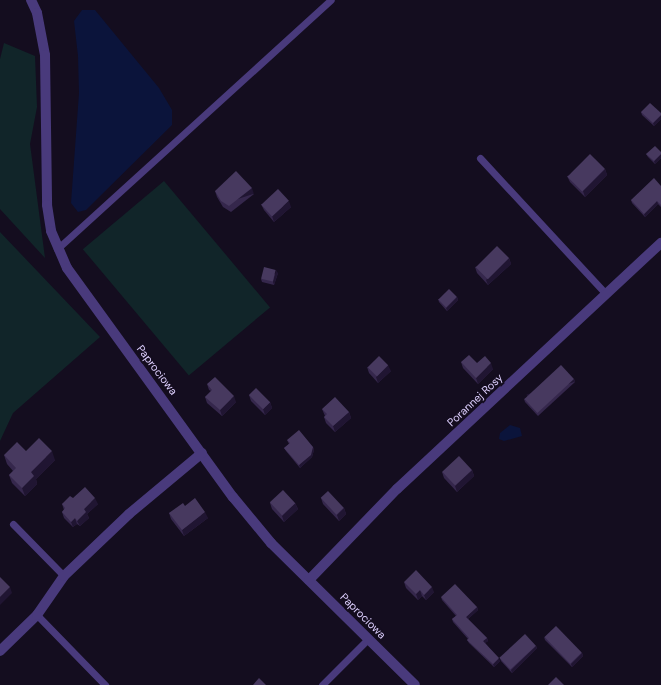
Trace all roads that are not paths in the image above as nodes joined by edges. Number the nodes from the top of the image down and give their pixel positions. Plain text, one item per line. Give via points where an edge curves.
1 (31, 0) edge
2 (331, 0) edge
3 (480, 158) dead end
4 (661, 243) edge
5 (57, 249) junction
6 (606, 294) junction
7 (202, 453) junction
8 (13, 524) dead end
9 (64, 576) junction
10 (309, 580) junction
11 (37, 615) junction
12 (369, 638) junction
13 (0, 651) edge
14 (105, 685) edge
15 (322, 685) edge
16 (415, 685) edge

1 - 5 street, Paprociowa via 37,13 45,56 46,190 51,231
2 - 5 lane
3 - 6 lane
4 - 6 street, Porannej Rosy
5 - 7 street, Paprociowa via 77,285
6 - 10 street, Porannej Rosy via 397,489
7 - 9 street via 129,514
7 - 10 street, Paprociowa via 271,542
8 - 9 lane
9 - 11 street
10 - 12 street, Paprociowa
11 - 13 street
11 - 14 lane
12 - 15 lane
12 - 16 street, Paprociowa

